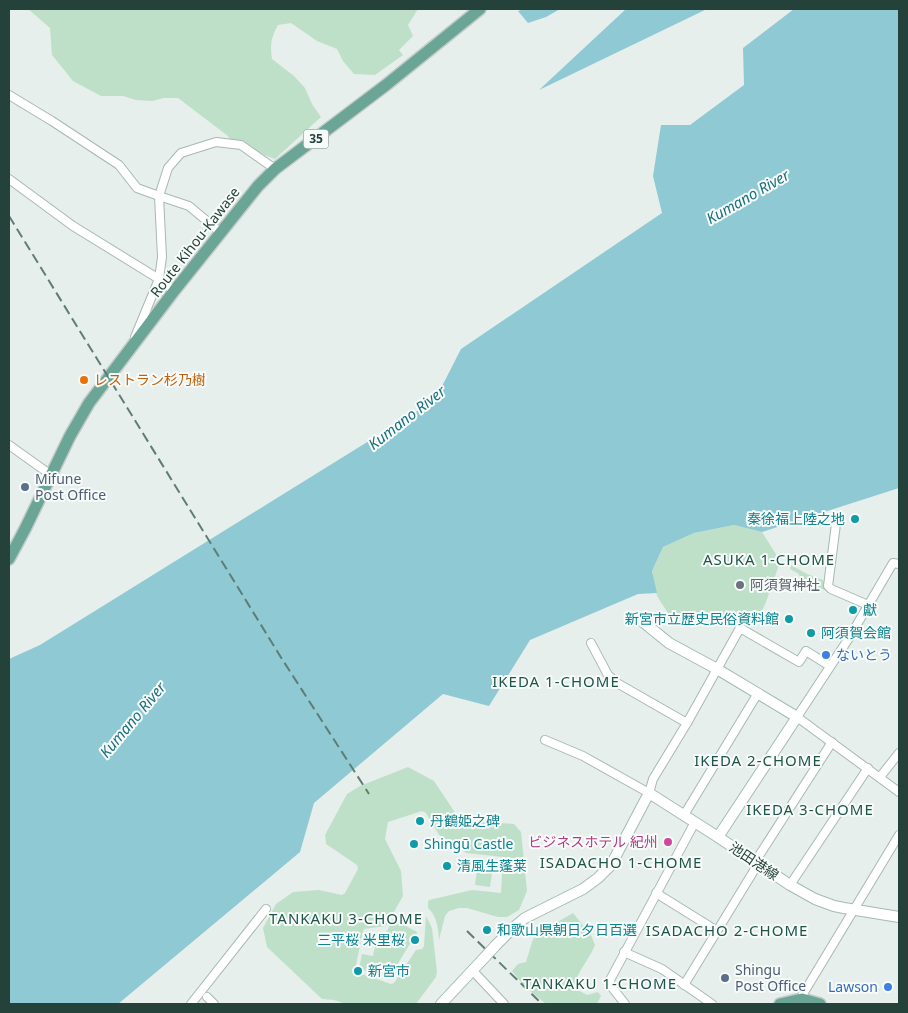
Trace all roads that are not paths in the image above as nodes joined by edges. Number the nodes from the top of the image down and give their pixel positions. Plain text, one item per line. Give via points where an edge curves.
1 (480, 9) edge
2 (9, 95) edge
3 (275, 169) junction
4 (9, 179) edge
5 (159, 196) junction
6 (220, 232) junction
7 (159, 279) junction
8 (174, 291) junction
9 (128, 353) junction
10 (9, 445) edge
11 (51, 475) junction
12 (836, 524) dead end
13 (9, 559) edge
14 (899, 564) edge
15 (868, 605) junction
16 (642, 621) dead end
17 (591, 643) dead end
18 (830, 666) junction
19 (716, 669) junction
20 (758, 693) junction
21 (797, 717) junction
22 (687, 723) junction
23 (545, 740) dead end
24 (832, 742) junction
25 (899, 753) edge
26 (868, 768) junction
27 (880, 777) junction
28 (899, 792) edge
29 (649, 793) junction
30 (684, 815) junction
31 (695, 822) junction
32 (899, 835) edge
33 (718, 837) junction
34 (756, 863) junction
35 (790, 885) junction
36 (656, 893) junction
37 (266, 909) dead end
38 (853, 909) junction
39 (899, 917) edge
40 (718, 931) junction
41 (624, 952) junction
42 (473, 971) junction
43 (684, 985) junction
44 (207, 997) dead end
45 (802, 999) junction
46 (191, 1004) edge
47 (214, 1004) edge
48 (440, 1004) edge
49 (504, 1004) edge
50 (625, 1004) edge
51 (712, 1004) edge
52 (780, 1004) edge
53 (820, 1004) edge

1 - 3 main road, Route Kihou-Kawase / 35
2 - 5 street via 119,165 137,188
3 - 5 street via 241,145 216,142 181,153 168,168
3 - 6 main road, Route Kihou-Kawase / 35
4 - 7 street via 73,226
5 - 6 street via 189,206
5 - 7 street via 162,257
6 - 8 main road, Route Kihou-Kawase / 35
7 - 8 street
7 - 9 street
8 - 9 main road, Route Kihou-Kawase / 35
9 - 11 main road, Route Kihou-Kawase / 35 via 89,403
10 - 11 street
11 - 13 main road, Route Kihou-Kawase / 35
12 - 15 street via 828,586
14 - 15 street via 893,563
15 - 18 street
16 - 19 main road via 669,643
17 - 22 street via 608,675 617,683
18 - 19 street via 806,651 799,662 740,628
18 - 21 street
19 - 20 main road
19 - 22 street
20 - 21 main road
20 - 30 street
21 - 24 street
21 - 33 main road, 池田港線
22 - 29 street via 653,779
23 - 29 street via 583,756
24 - 26 street
24 - 34 street
25 - 27 street
26 - 27 street
26 - 35 street
27 - 28 street
29 - 30 main road
29 - 42 main road, bridge via 611,865 584,889 525,918
30 - 31 main road
31 - 33 main road
31 - 36 street
32 - 38 street
33 - 34 main road, 池田港線
34 - 35 main road, 池田港線
34 - 40 street
35 - 38 main road, 池田港線 via 823,902
36 - 40 street
36 - 41 street
37 - 46 street
38 - 39 main road, 池田港線
38 - 45 street
40 - 43 street
41 - 43 street via 662,969
41 - 50 street via 610,980
42 - 48 main road
42 - 49 street
43 - 51 street
44 - 47 street
45 - 52 main road
45 - 53 main road

